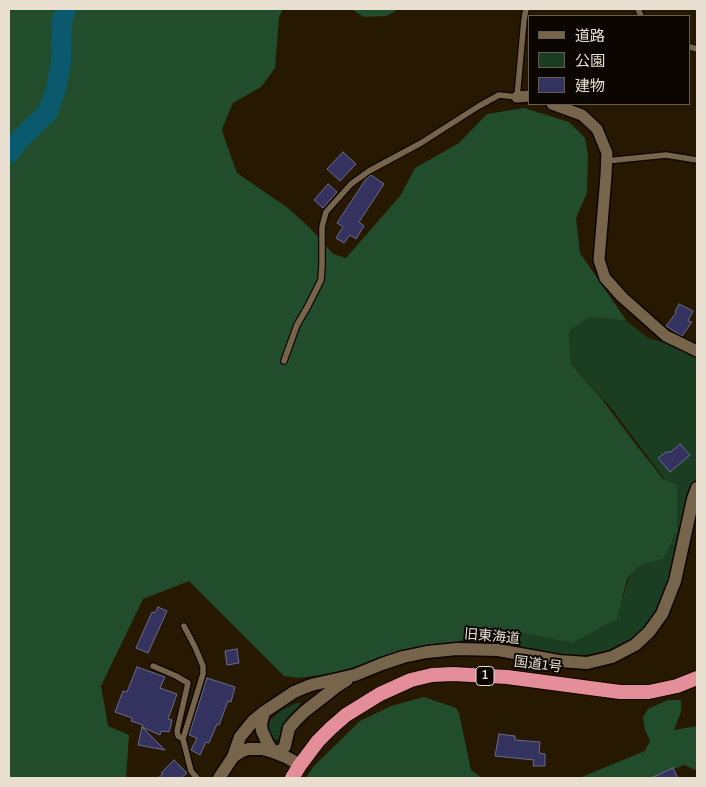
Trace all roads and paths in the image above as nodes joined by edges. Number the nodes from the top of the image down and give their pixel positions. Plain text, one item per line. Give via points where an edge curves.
1 (526, 9) edge
2 (528, 96) edge
3 (517, 97) junction
4 (555, 105) edge
5 (606, 160) junction
6 (697, 160) edge
7 (697, 350) edge
8 (284, 361) dead end
9 (697, 488) edge
10 (184, 626) dead end
11 (153, 666) dead end
12 (356, 675) junction
13 (697, 678) edge
14 (294, 692) junction
15 (310, 708) junction
16 (264, 712) junction
17 (183, 739) junction
18 (286, 755) junction
19 (233, 757) junction
20 (197, 778) edge
21 (219, 778) edge
22 (292, 778) edge

1 - 3 lane
2 - 3 street
3 - 8 lane via 499,95 369,171 351,184 326,212 322,227 321,280 297,325
4 - 5 street via 582,115 597,129
5 - 6 lane via 666,154
5 - 7 street via 599,260 605,278 666,336
9 - 12 street, 旧東海道 via 675,581 662,614 649,632 625,651 587,664 498,650 457,649 403,657
10 - 17 lane via 200,657 203,674
11 - 17 lane via 188,683 177,731
12 - 14 street, 旧東海道
12 - 15 street
13 - 18 highway, 国道1号 / 1 via 649,692 620,692 507,677 432,675 411,680 380,694 330,728 318,741
14 - 15 street via 309,697
14 - 16 street, 旧東海道
15 - 18 street via 289,728
16 - 18 street via 261,724 268,744
16 - 19 street, 旧東海道 via 240,737
17 - 20 lane via 191,771
18 - 19 street via 248,749
18 - 22 highway, 国道1号 / 1
19 - 21 street, 旧東海道

